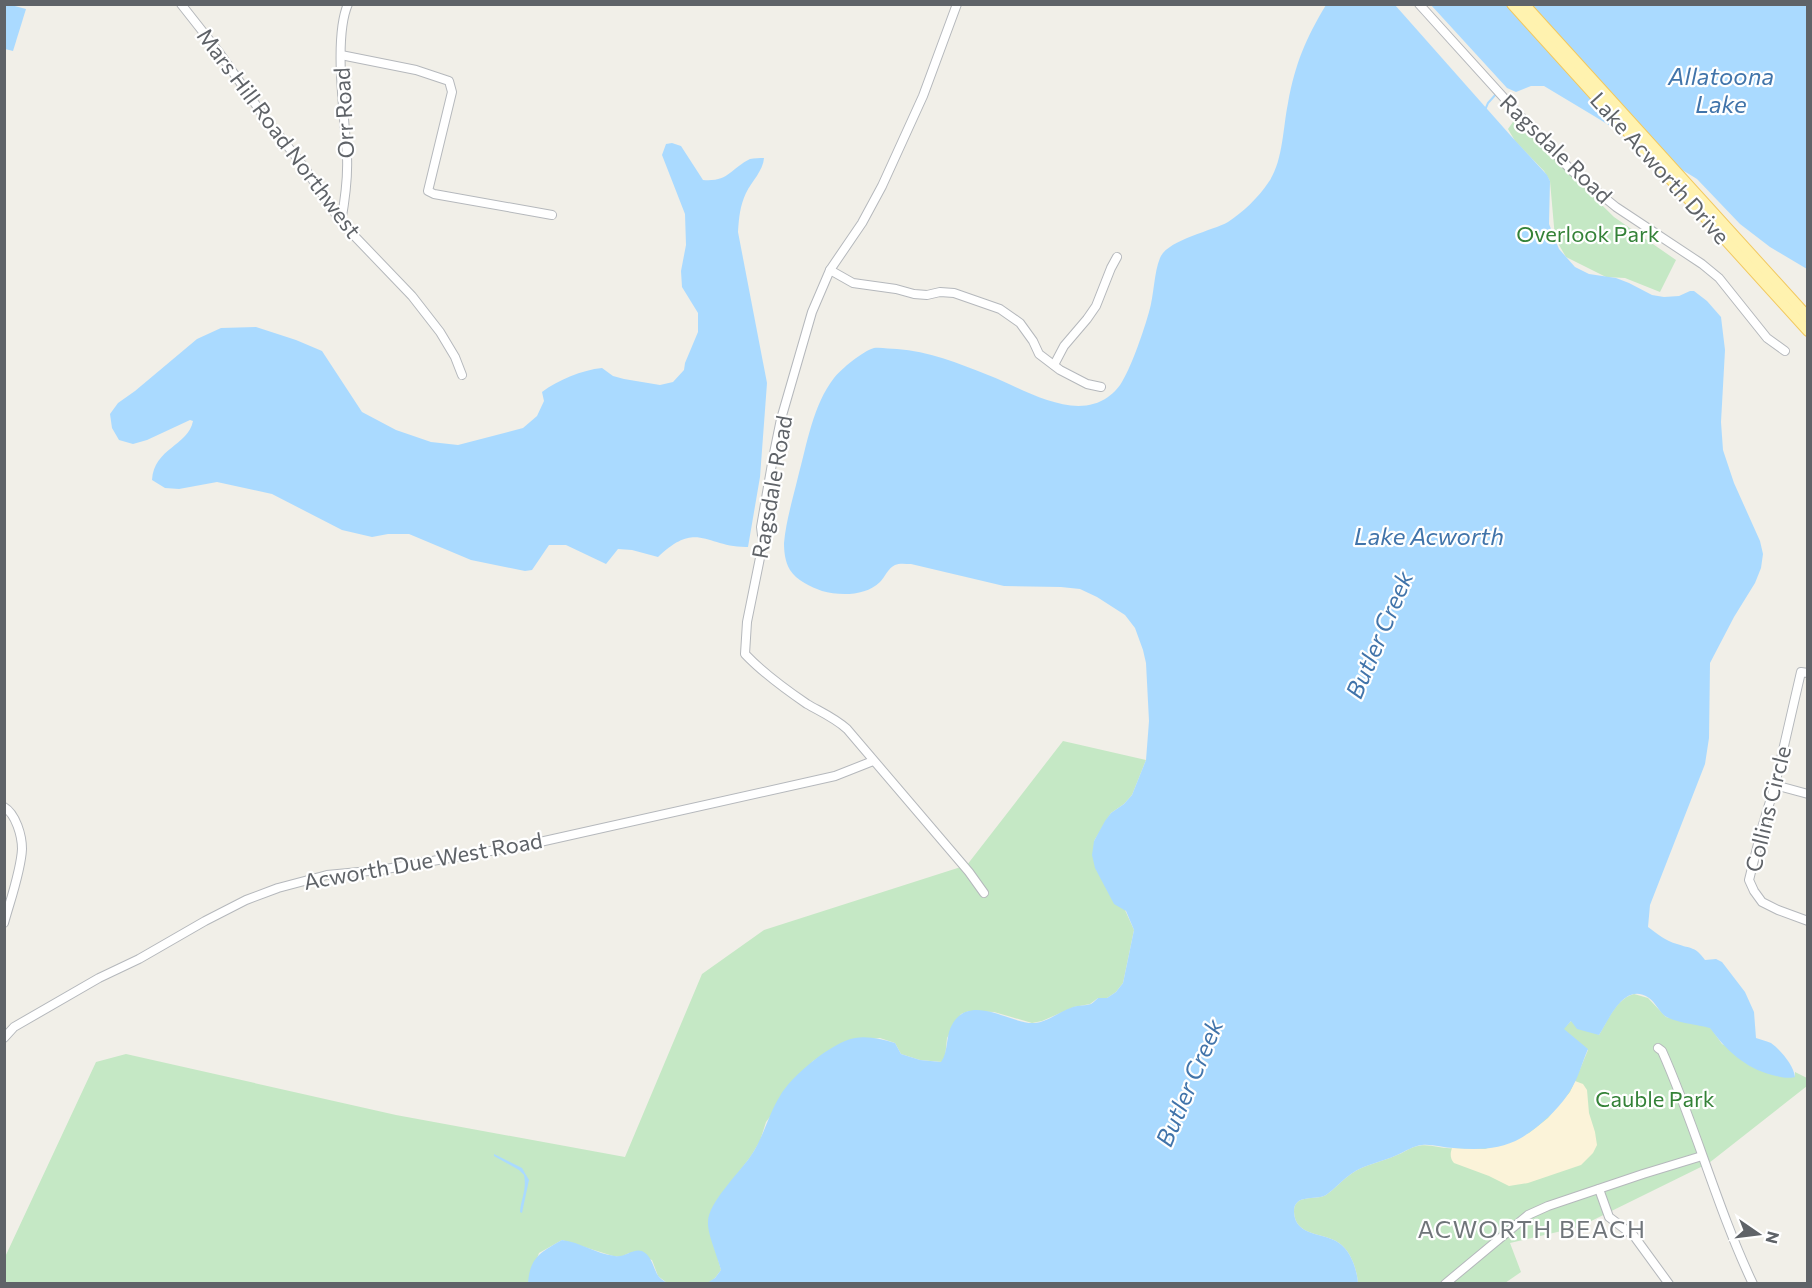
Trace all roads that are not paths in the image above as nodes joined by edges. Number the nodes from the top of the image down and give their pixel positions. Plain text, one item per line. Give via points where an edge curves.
1 (181, 4) edge
2 (348, 4) edge
3 (957, 4) edge
4 (1419, 4) edge
5 (1512, 4) edge
6 (1524, 4) edge
7 (341, 55) junction
8 (552, 215) dead end
9 (342, 222) junction
10 (1117, 257) dead end
11 (1757, 269) junction
12 (830, 270) junction
13 (1808, 317) edge
14 (1808, 331) edge
15 (1785, 351) dead end
16 (1054, 365) junction
17 (462, 375) dead end
18 (1101, 387) dead end
19 (1808, 673) edge
20 (873, 761) junction
21 (1775, 785) junction
22 (1808, 794) edge
23 (4, 807) edge
24 (984, 893) dead end
25 (1808, 921) edge
26 (4, 923) edge
27 (4, 1038) edge
28 (1658, 1048) dead end
29 (1702, 1156) junction
30 (1599, 1189) junction
31 (1445, 1284) edge
32 (1669, 1284) edge
33 (1753, 1284) edge

1 - 9 street, Mars Hill Road Northwest
2 - 7 street, Orr Road
3 - 12 street, Ragsdale Road via 923,96 882,186
4 - 15 street, Ragsdale Road via 1572,171 1616,207 1719,278 1767,338
5 - 11 main road, Lake Acworth Drive
6 - 11 main road, Lake Acworth Drive
7 - 8 street via 449,81 452,92 428,191
7 - 9 street, Orr Road via 347,178
9 - 17 street, Mars Hill Road Northwest via 412,296 450,348
10 - 16 street via 1096,306
11 - 13 main road, Lake Acworth Drive
11 - 14 main road, Lake Acworth Drive
12 - 16 street via 853,283 914,294 954,293 1000,309 1020,323 1039,354
12 - 20 street, Ragsdale Road via 812,312 782,419 761,527 763,543 747,622 745,654 774,680 838,721
16 - 18 street via 1087,384
19 - 21 street, Collins Circle via 1801,672
20 - 24 street, Ragsdale Road
20 - 27 street, Acworth Due West Road via 835,776 531,844 380,870 327,875 278,888 246,900 99,978 14,1027
21 - 22 street
21 - 25 street, Collins Circle via 1749,880 1762,902
23 - 26 street via 18,827 22,849
28 - 29 street via 1675,1080
29 - 30 street
29 - 33 street
30 - 31 street via 1528,1215
30 - 32 street via 1609,1217 1634,1236

